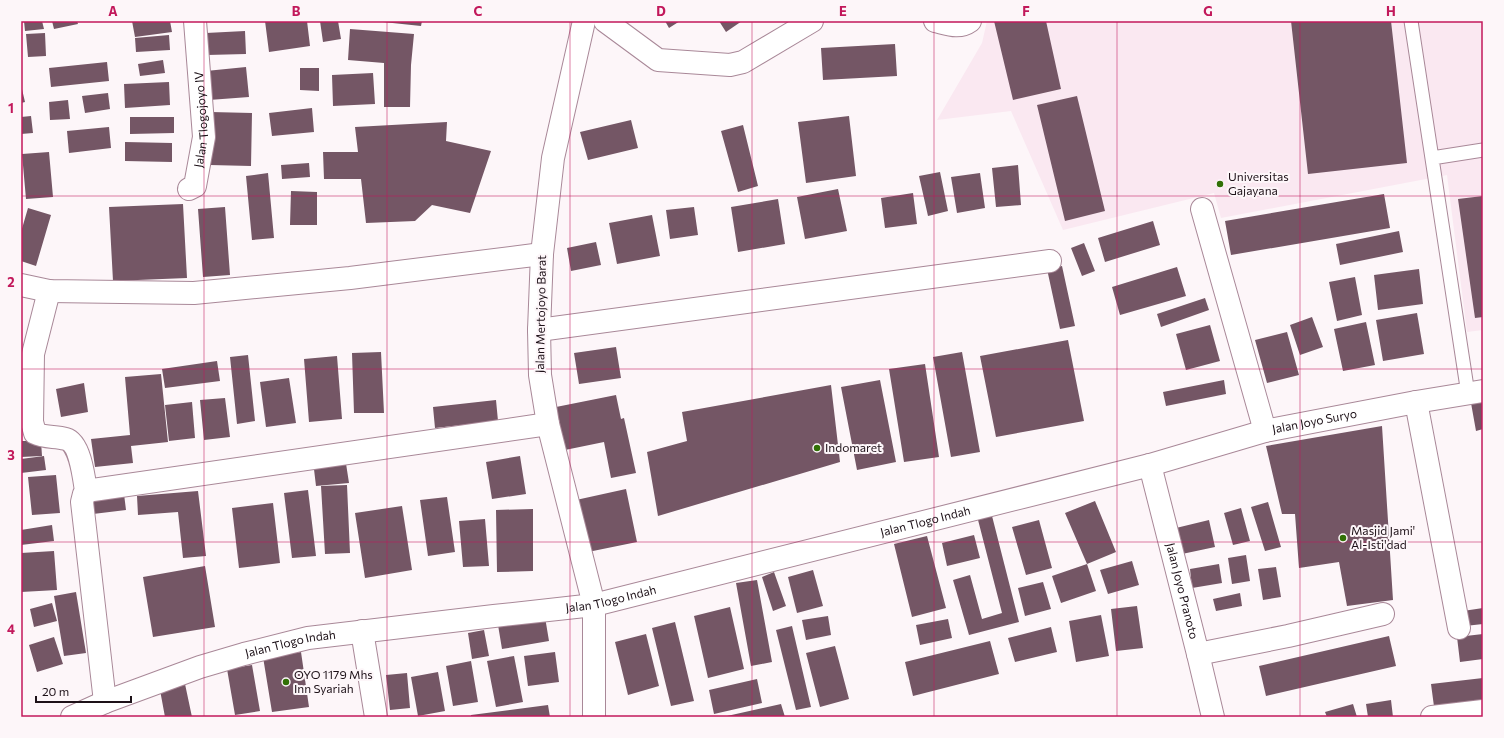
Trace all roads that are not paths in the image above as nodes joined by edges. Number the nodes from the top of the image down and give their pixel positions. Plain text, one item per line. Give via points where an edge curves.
1 (195, 21) edge
2 (584, 21) edge
3 (605, 21) edge
4 (812, 21) edge
5 (935, 21) edge
6 (970, 21) edge
7 (1410, 21) edge
8 (1483, 150) edge
9 (1432, 158) junction
10 (189, 189) dead end
11 (1202, 209) dead end
12 (542, 254) junction
13 (1050, 261) dead end
14 (21, 285) edge
15 (50, 291) junction
16 (539, 330) junction
17 (1475, 393) edge
18 (1416, 402) junction
19 (548, 424) junction
20 (1265, 431) junction
21 (1150, 466) junction
22 (86, 491) junction
23 (594, 606) junction
24 (1384, 614) dead end
25 (1459, 628) dead end
26 (362, 631) junction
27 (1198, 654) junction
28 (90, 711) edge
29 (1483, 711) edge
30 (376, 717) edge
31 (594, 717) edge
32 (1213, 717) edge
33 (1432, 717) edge

1 - 10 street, Jalan Tlogojoyo IV via 204,137 197,182
2 - 12 street, Jalan Mertojoyo Barat via 553,158
3 - 4 street via 658,60 730,65 743,62
5 - 6 street via 953,26 964,25
7 - 9 lane
8 - 9 lane
9 - 17 lane
11 - 20 street
12 - 15 street via 350,278 194,293
12 - 16 street, Jalan Mertojoyo Barat
13 - 16 street
14 - 15 street
15 - 22 street via 33,354 32,422 35,433 67,439 73,443
16 - 19 street, Jalan Mertojoyo Barat via 540,375
17 - 18 street, Jalan Joyo Suryo
18 - 20 street, Jalan Joyo Suryo
18 - 25 street
19 - 22 street
19 - 23 street, Jalan Mertojoyo Barat
20 - 21 street, Jalan Joyo Suryo
21 - 23 street, Jalan Tlogo Indah
21 - 27 street, Jalan Joyo Pranoto
22 - 28 street via 82,502
23 - 26 street, Jalan Tlogo Indah
23 - 31 street, Jalan Mertojoyo Barat
24 - 27 street
26 - 28 street, Jalan Tlogo Indah via 308,638 244,654 200,667
26 - 30 street
27 - 32 street, Jalan Joyo Pranoto
29 - 33 street

